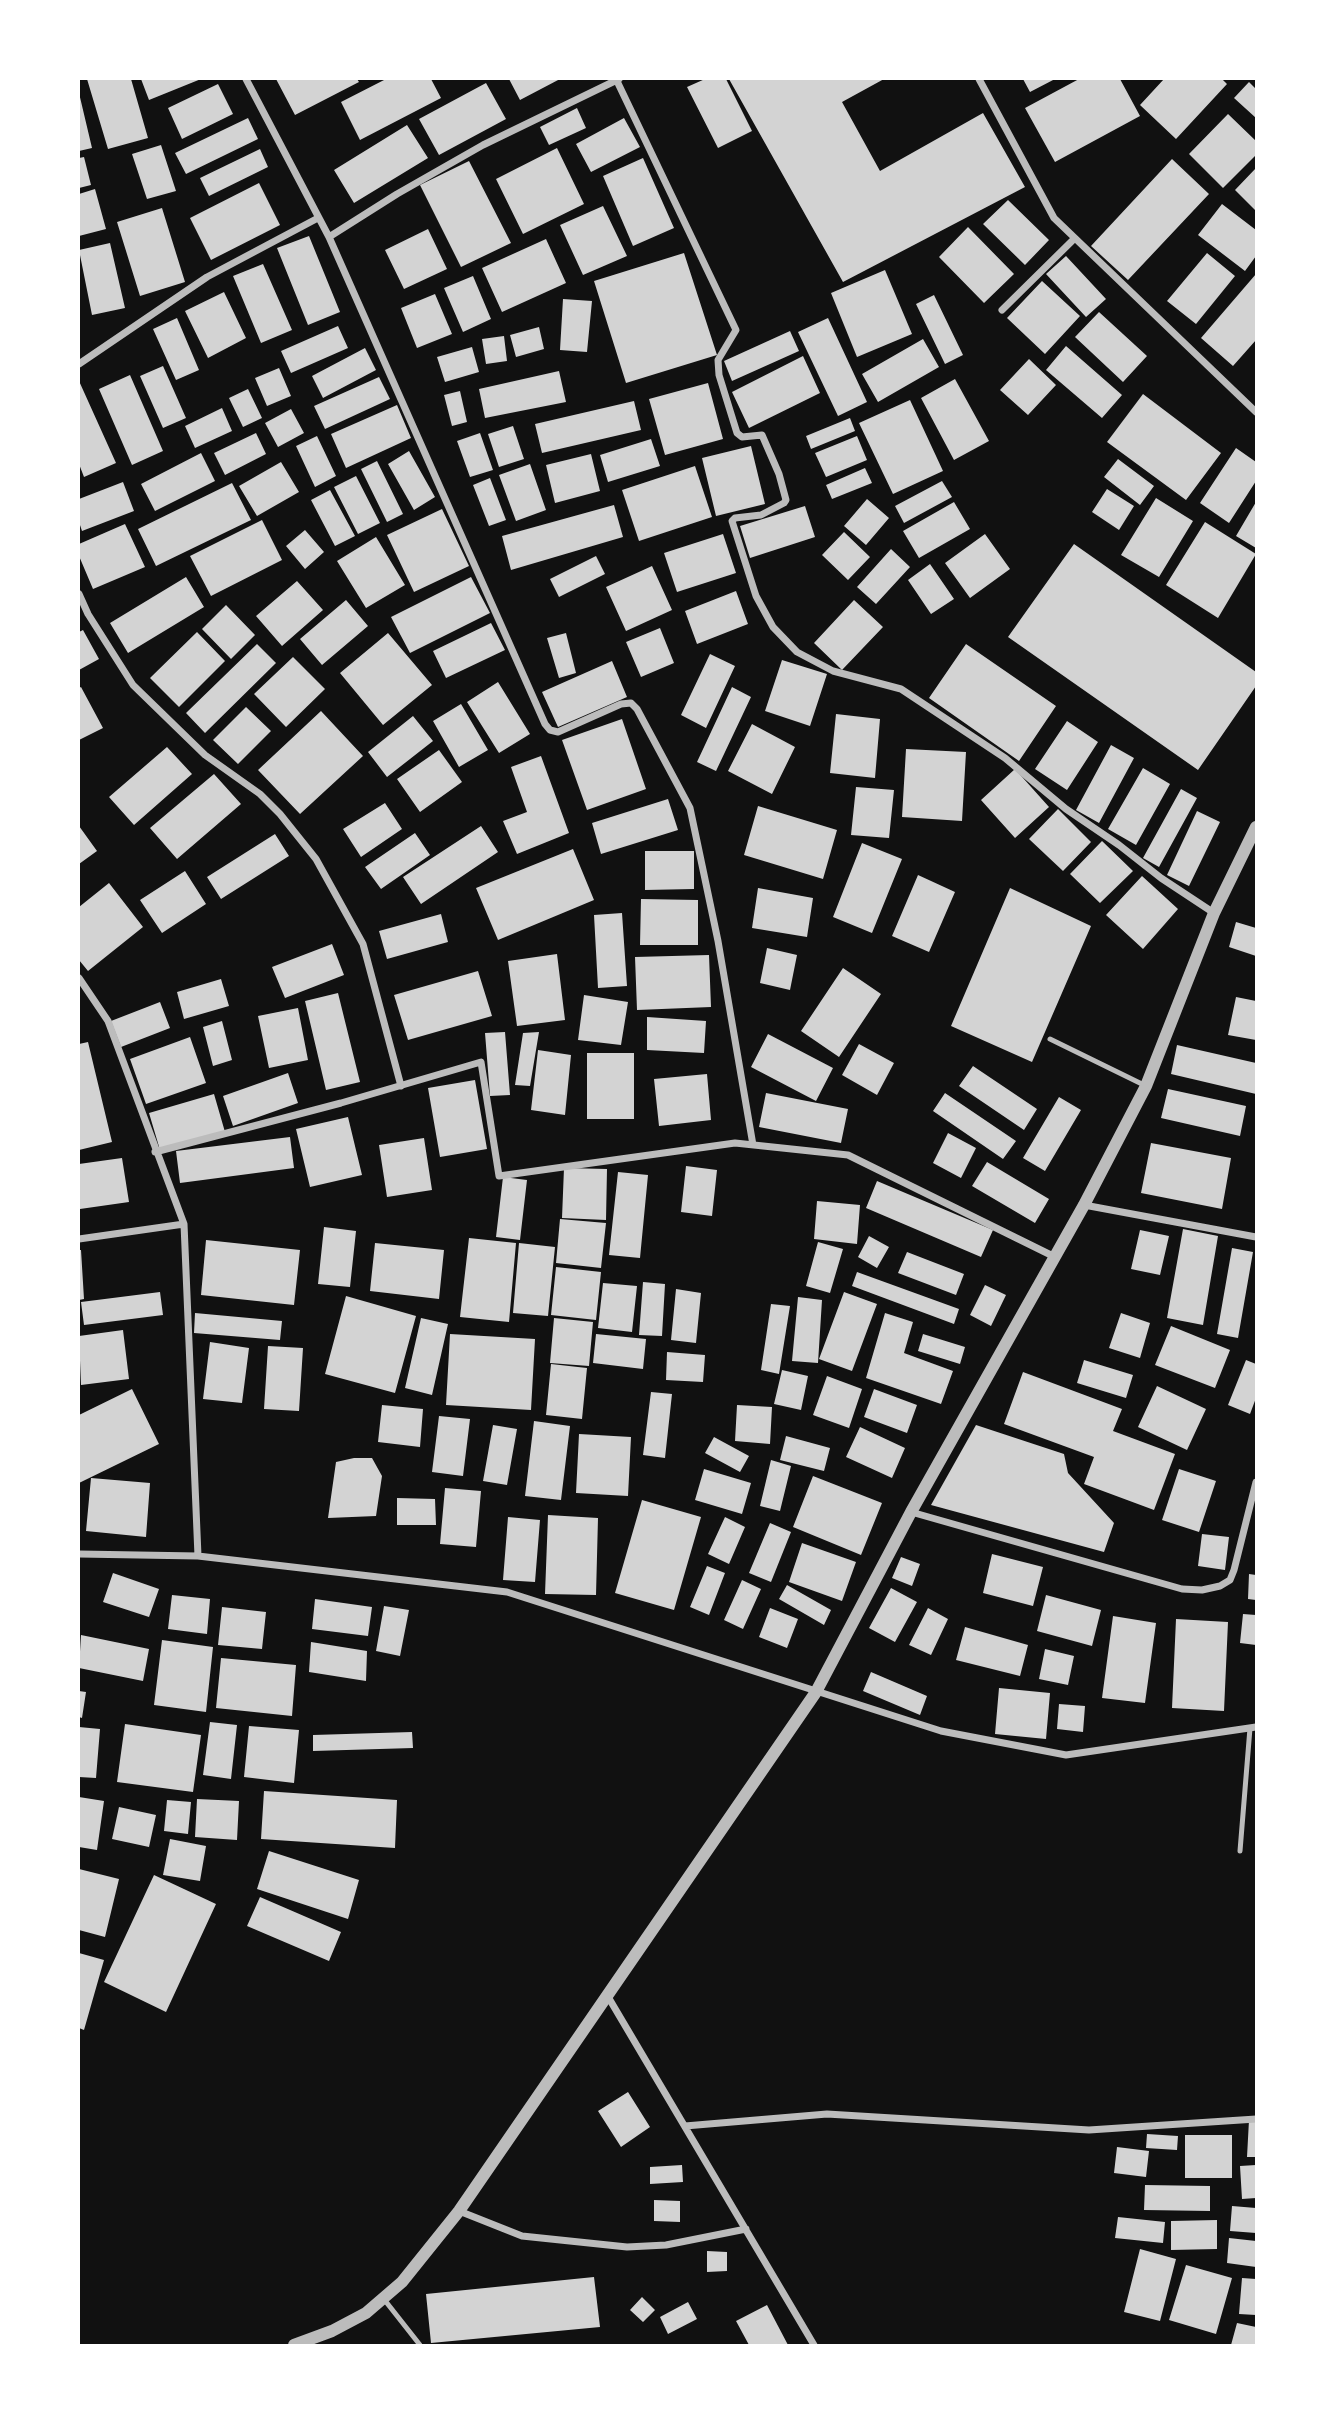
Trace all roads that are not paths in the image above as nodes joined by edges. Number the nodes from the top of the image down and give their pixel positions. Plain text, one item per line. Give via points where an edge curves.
1 (246, 79) edge
2 (617, 79) edge
3 (979, 79) edge
4 (318, 218) junction
5 (330, 237) junction
6 (1074, 239) junction
7 (1002, 310) dead end
8 (79, 364) edge
9 (1256, 412) edge
10 (79, 594) edge
11 (1256, 827) edge
12 (1214, 913) junction
13 (79, 978) edge
14 (1050, 1039) dead end
15 (401, 1086) junction
16 (1146, 1086) junction
17 (753, 1145) junction
18 (156, 1152) junction
19 (1084, 1205) junction
20 (184, 1224) junction
21 (1256, 1237) edge
22 (79, 1239) edge
23 (1055, 1257) junction
24 (1256, 1482) edge
25 (911, 1512) junction
26 (79, 1553) edge
27 (198, 1556) junction
28 (816, 1692) junction
29 (1253, 1727) edge
30 (1240, 1851) dead end
31 (607, 1994) junction
32 (1256, 2119) edge
33 (684, 2126) junction
34 (459, 2211) junction
35 (746, 2230) junction
36 (383, 2298) junction
37 (294, 2345) edge
38 (420, 2345) edge
39 (814, 2345) edge

1 - 4 street
2 - 5 street via 483,145
2 - 12 street via 736,330 719,360 719,375 737,433 741,437 762,435 779,474 784,503 761,515 732,521 756,596 773,628 797,652 833,671 901,689 1005,758 1066,809
3 - 6 street via 1054,218
4 - 5 street
4 - 8 street via 207,277
5 - 17 street via 545,724 558,732 631,703 690,808
6 - 7 street
6 - 9 street
10 - 15 street via 133,685 205,755 260,794 316,859 363,944
11 - 12 street
12 - 16 street
13 - 18 street via 108,1021
14 - 16 lane
15 - 17 street via 481,1062 499,1176 735,1143
15 - 18 street
16 - 19 street
17 - 23 street via 848,1155
18 - 20 street
19 - 21 street
19 - 23 street
20 - 22 street
20 - 27 street
23 - 25 street
24 - 25 street via 1230,1580 1202,1590 1182,1589
25 - 28 street
26 - 27 street
27 - 28 street via 507,1592
28 - 29 street via 941,1731 1066,1755
28 - 31 street
29 - 30 lane
31 - 33 street
31 - 34 street
32 - 33 street via 1089,2130 827,2114
33 - 35 street
34 - 35 street via 522,2236 627,2247 666,2245
34 - 36 street via 402,2282
35 - 39 street
36 - 37 street via 332,2331
36 - 38 lane

